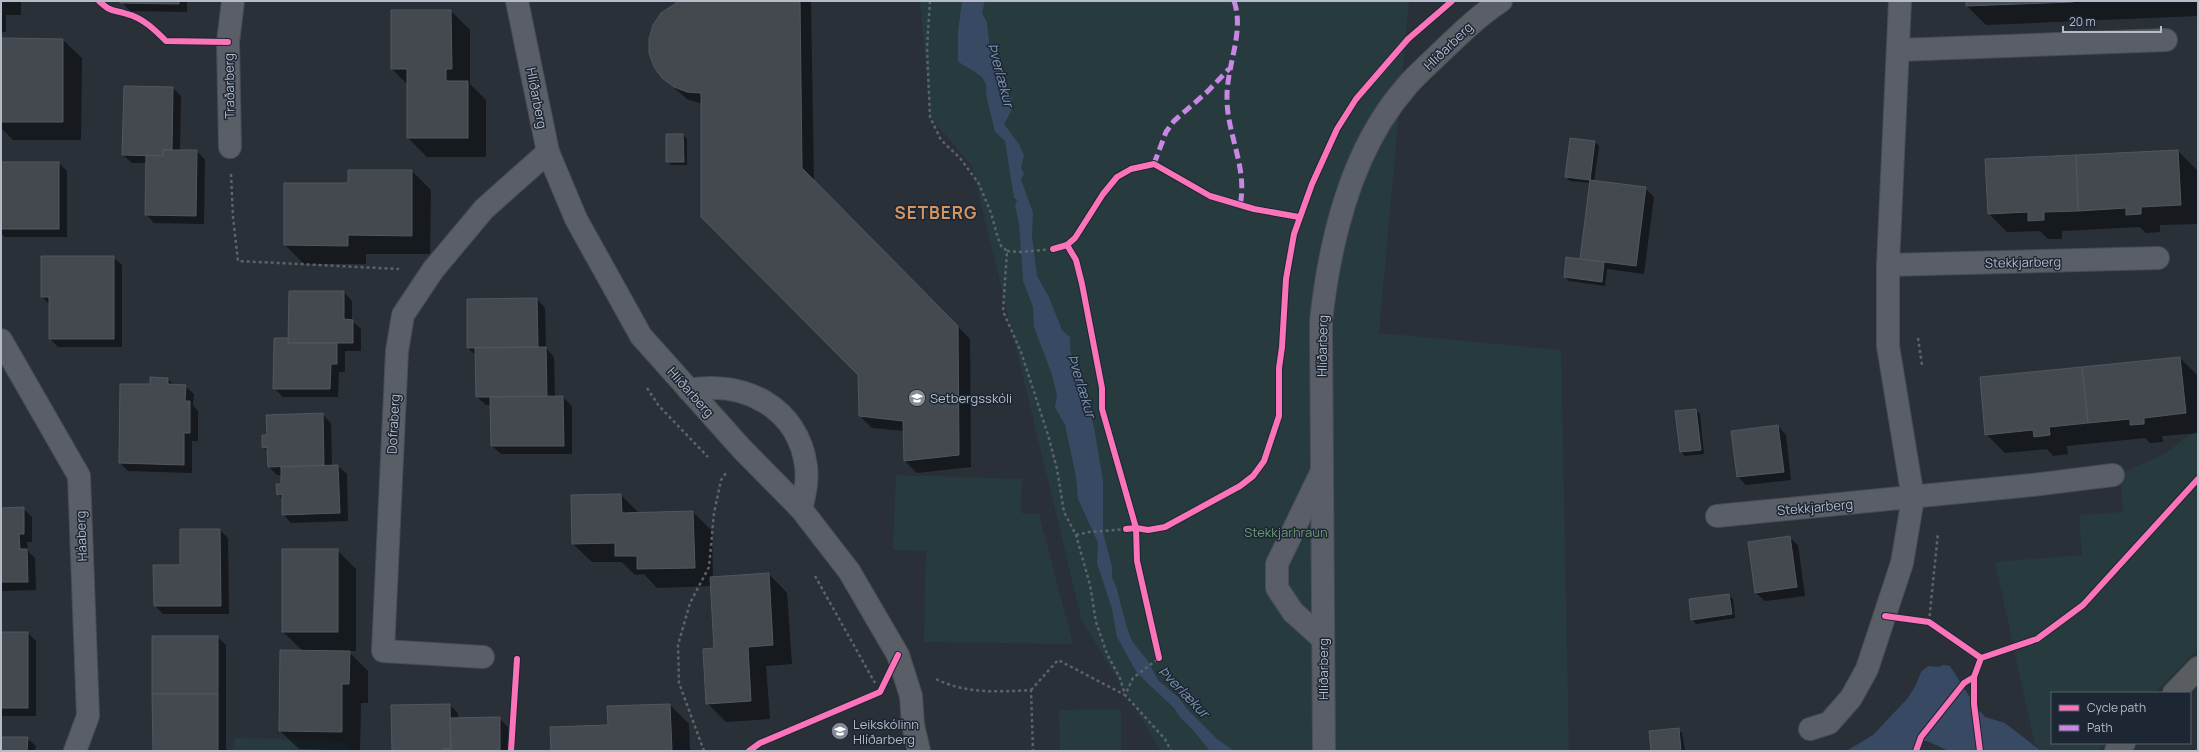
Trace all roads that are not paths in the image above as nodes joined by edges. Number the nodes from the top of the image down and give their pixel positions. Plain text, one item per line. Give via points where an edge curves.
1 (232, 1) edge
2 (517, 1) edge
3 (1501, 1) edge
4 (1900, 1) edge
5 (2166, 40) dead end
6 (1899, 50) junction
7 (230, 147) road end
8 (548, 152) junction
9 (2158, 258) dead end
10 (1888, 265) junction
11 (1, 340) edge
12 (689, 390) junction
13 (1321, 472) junction
14 (2113, 475) dead end
15 (1913, 498) junction
16 (802, 509) junction
17 (1718, 516) dead end
18 (1323, 639) junction
19 (483, 657) dead end
20 (2198, 668) edge
21 (2175, 692) edge
22 (1810, 729) dead end
23 (75, 751) edge
24 (919, 751) edge
25 (1324, 751) edge

1 - 7 street, Traðarberg via 228,42
2 - 8 street, Hlíðarberg
3 - 13 street, Hlíðarberg via 1466,27 1406,87 1364,152 1348,191 1326,281 1322,321
4 - 6 street
5 - 6 street
6 - 10 street
8 - 12 street, Hlíðarberg via 576,219 641,336
8 - 19 street, Dofraberg via 484,209 432,270 403,314 397,351 383,651
9 - 10 street, Stekkjarberg
10 - 15 street via 1888,346
11 - 23 street, Háaberg via 79,476 88,716
12 - 16 street, Hlíðarberg via 741,448
12 - 16 street via 726,388 744,392 775,409 793,432 806,466 806,488
13 - 18 street, Hlíðarberg
13 - 18 street via 1277,564 1277,588 1293,612
14 - 15 street, Stekkjarberg
15 - 17 street, Stekkjarberg
15 - 22 street via 1902,562 1867,669 1851,698 1829,723
16 - 24 street, Hlíðarberg via 849,571 898,655 911,696 913,725
18 - 25 street, Hlíðarberg
20 - 21 highway

